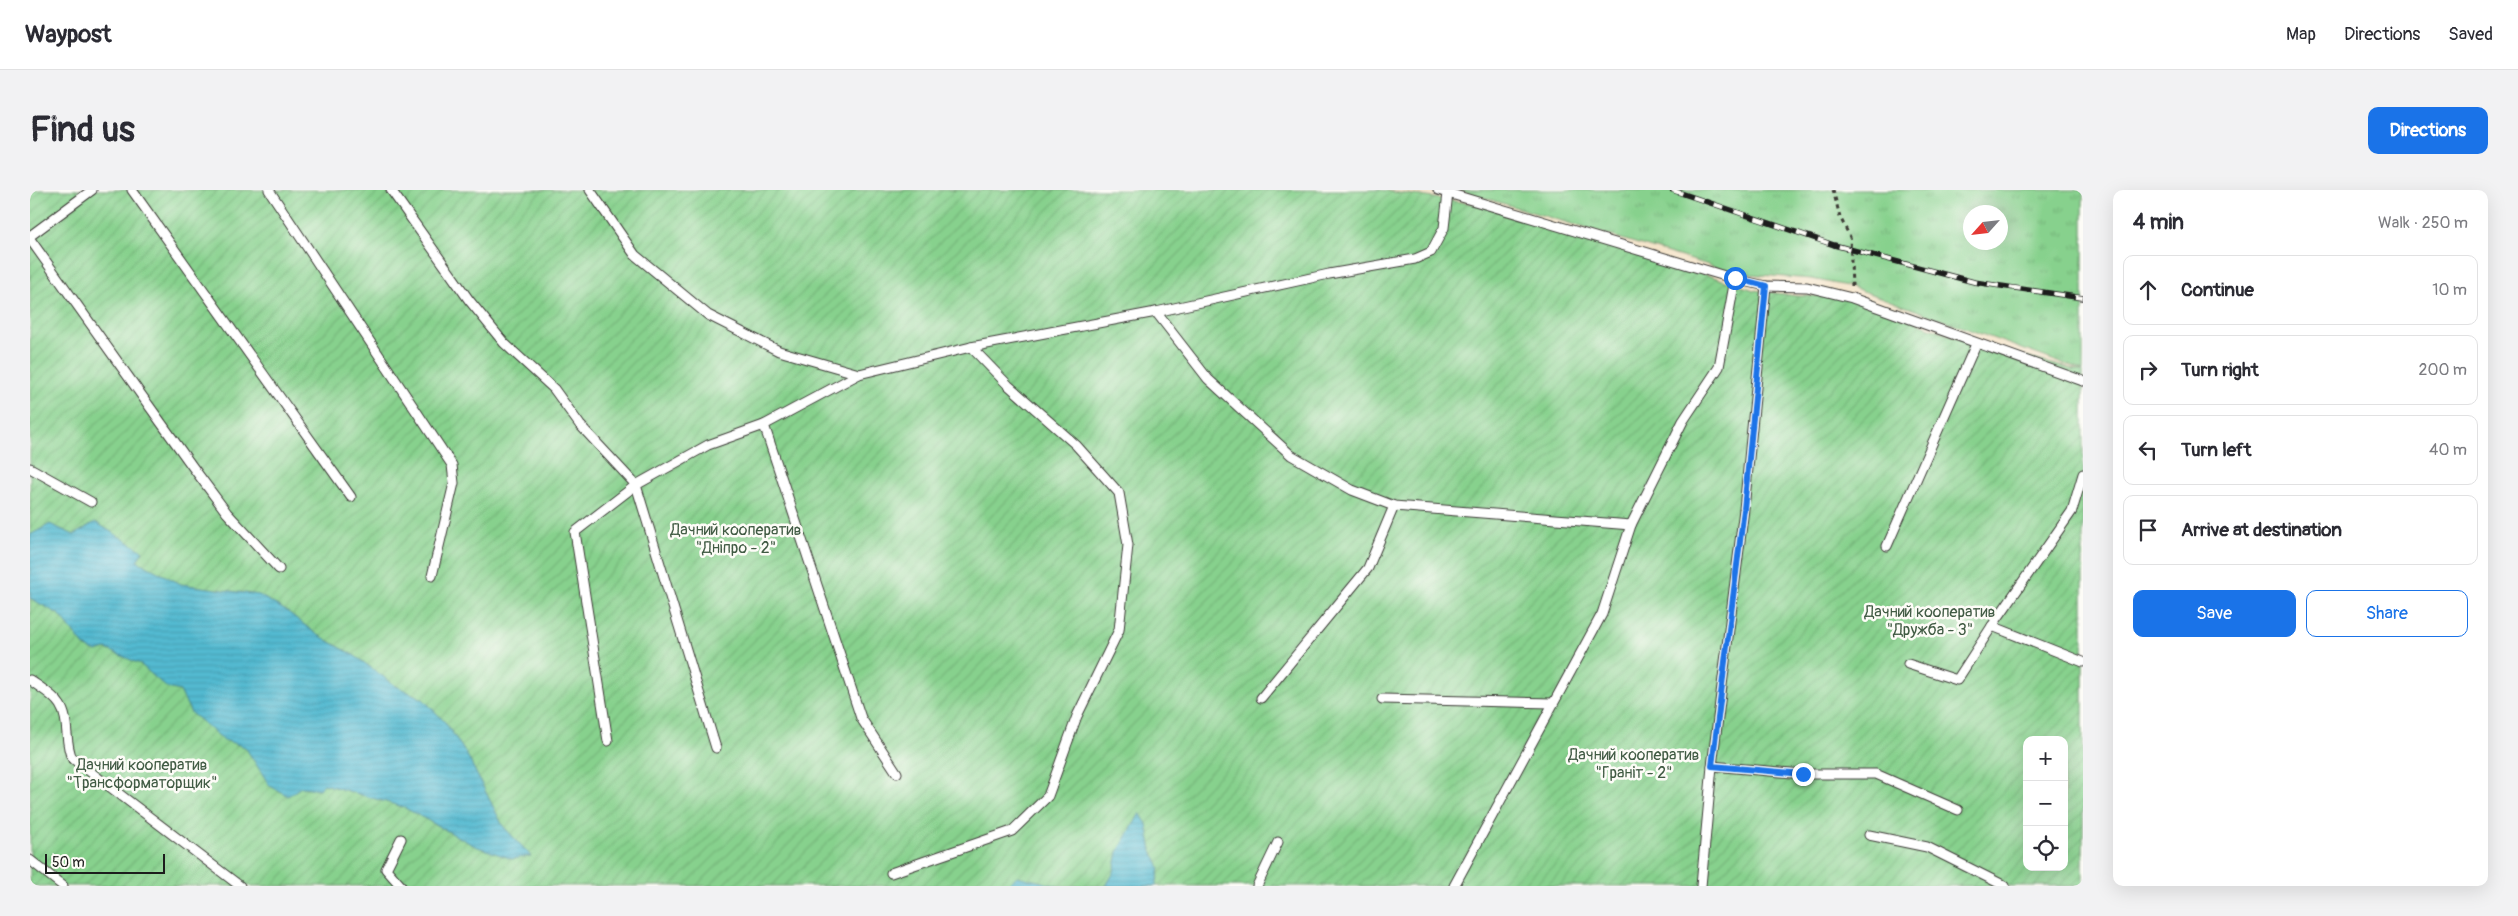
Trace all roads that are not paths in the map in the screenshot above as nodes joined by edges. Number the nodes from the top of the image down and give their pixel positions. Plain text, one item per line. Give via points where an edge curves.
1 (92, 190) edge
2 (132, 190) edge
3 (269, 190) edge
4 (391, 190) edge
5 (590, 190) edge
6 (1438, 190) edge
7 (1448, 192) junction
8 (30, 237) edge
9 (1735, 278) junction
10 (1766, 286) junction
11 (1156, 312) junction
12 (1976, 344) junction
13 (971, 347) junction
14 (858, 374) junction
15 (2083, 381) edge
16 (764, 425) junction
17 (30, 468) edge
18 (2083, 474) edge
19 (636, 485) junction
20 (351, 497) dead end
21 (91, 502) dead end
22 (1394, 506) junction
23 (1631, 525) junction
24 (1886, 546) dead end
25 (279, 569) dead end
26 (432, 576) dead end
27 (1992, 626) junction
28 (2083, 662) edge
29 (1908, 664) dead end
30 (30, 680) edge
31 (1261, 698) dead end
32 (1382, 699) dead end
33 (1552, 703) junction
34 (608, 742) dead end
35 (716, 748) dead end
36 (1712, 766) junction
37 (897, 773) dead end
38 (1958, 810) dead end
39 (1869, 834) dead end
40 (401, 838) dead end
41 (1278, 842) dead end
42 (30, 860) edge
43 (891, 873) dead end
44 (63, 886) edge
45 (240, 886) edge
46 (401, 886) edge
47 (1258, 886) edge
48 (1454, 886) edge
49 (1701, 886) edge
50 (2005, 886) edge

1 - 8 lane
2 - 20 lane
3 - 26 lane via 452,465 454,483
4 - 19 lane via 469,300 504,343 554,389 580,425
5 - 14 lane via 635,255 708,315 779,351
6 - 7 lane
7 - 9 lane
7 - 11 lane via 1444,228 1431,252 1416,259 1328,274
8 - 25 lane via 192,466 228,513
9 - 10 lane
9 - 23 lane via 1719,367 1683,421
10 - 12 lane via 1807,287 1852,298
10 - 36 lane via 1744,509
11 - 13 lane
11 - 22 lane via 1208,380 1291,454 1352,490
12 - 15 lane
12 - 24 lane
13 - 14 lane
13 - 43 lane via 1008,385 1076,445 1119,493 1128,545 1119,630 1077,716 1048,796 1012,831
14 - 16 lane
16 - 19 lane via 708,445
16 - 37 lane via 861,718
17 - 21 lane
18 - 27 lane via 2072,511
19 - 34 lane via 574,532
19 - 35 lane
22 - 23 lane
22 - 31 lane via 1368,568
23 - 33 lane via 1602,614
27 - 28 lane
27 - 29 lane via 1957,680
30 - 45 lane via 60,704 67,748 72,758
32 - 33 lane
33 - 48 lane
36 - 38 lane via 1803,774 1876,774
36 - 49 lane
39 - 50 lane via 1927,847
40 - 46 lane via 386,869
41 - 47 lane
42 - 44 lane

